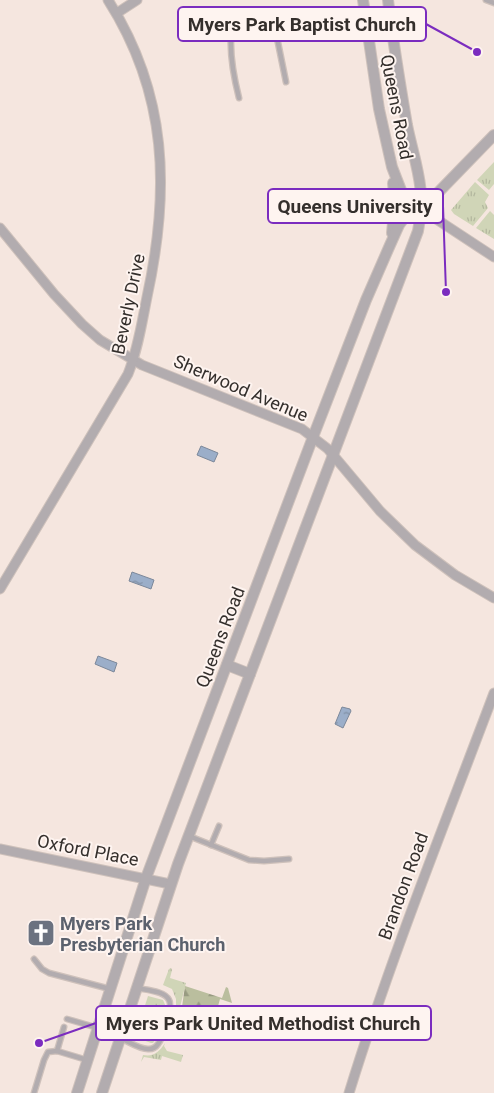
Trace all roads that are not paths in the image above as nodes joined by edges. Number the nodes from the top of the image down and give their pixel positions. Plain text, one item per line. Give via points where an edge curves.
1 (108, 0) edge
2 (137, 0) edge
3 (363, 0) edge
4 (388, 0) edge
5 (486, 0) edge
6 (494, 3) edge
7 (117, 14) junction
8 (275, 28) junction
9 (366, 30) junction
10 (286, 82) dead end
11 (239, 98) dead end
12 (494, 135) edge
13 (392, 167) junction
14 (421, 209) junction
15 (0, 228) edge
16 (390, 245) junction
17 (494, 257) edge
18 (133, 360) junction
19 (313, 437) junction
20 (333, 455) junction
21 (0, 589) edge
22 (494, 598) edge
23 (227, 665) junction
24 (250, 674) junction
25 (494, 693) edge
26 (219, 826) dead end
27 (188, 835) junction
28 (211, 845) junction
29 (0, 849) edge
30 (289, 859) dead end
31 (146, 878) junction
32 (170, 884) junction
33 (34, 959) dead end
34 (136, 988) junction
35 (110, 989) junction
36 (66, 1019) dead end
37 (98, 1026) junction
38 (64, 1027) dead end
39 (121, 1035) junction
40 (57, 1051) junction
41 (88, 1060) junction
42 (34, 1093) edge
43 (77, 1093) edge
44 (102, 1093) edge
45 (349, 1093) edge

1 - 7 street, Beverly Drive
2 - 7 street
3 - 9 street, Queens Road
4 - 14 street, Queens Road via 398,75 422,189
5 - 6 lane
7 - 18 street, Beverly Drive via 147,86 158,132 161,166 158,240
8 - 9 lane
8 - 10 lane
8 - 11 lane via 238,32 231,38 232,67
9 - 13 street, Queens Road
12 - 14 street
13 - 14 street, Queens Road via 403,197
13 - 16 street via 394,212
14 - 16 street, Queens Road via 403,218
14 - 17 street
14 - 20 street, Queens Road via 416,236
15 - 18 street, Sherwood Avenue via 82,324 100,340
16 - 19 street, Queens Road
18 - 19 street, Sherwood Avenue via 287,422
18 - 21 street, Beverly Drive via 125,380
19 - 20 street, Sherwood Avenue
19 - 23 street, Queens Road
20 - 22 street, Sherwood Avenue via 375,506 407,538 444,568
20 - 24 street, Queens Road
23 - 24 street
23 - 31 street, Queens Road
24 - 27 street, Queens Road
25 - 45 street, Brandon Road via 410,912
26 - 28 lane
27 - 28 lane
27 - 32 street, Queens Road
28 - 30 lane via 249,860
29 - 31 street, Oxford Place
31 - 32 street, Oxford Place
31 - 35 street, Queens Road
32 - 34 street, Queens Road
33 - 35 lane via 49,973
34 - 39 street, Queens Road
34 - 39 lane via 168,997 169,1014 162,1038 150,1049 144,1049
35 - 37 street, Queens Road
36 - 37 lane
37 - 39 street
37 - 41 street, Queens Road
38 - 40 lane
39 - 44 street, Queens Road
40 - 41 lane
40 - 42 lane via 46,1055
41 - 43 street, Queens Road

